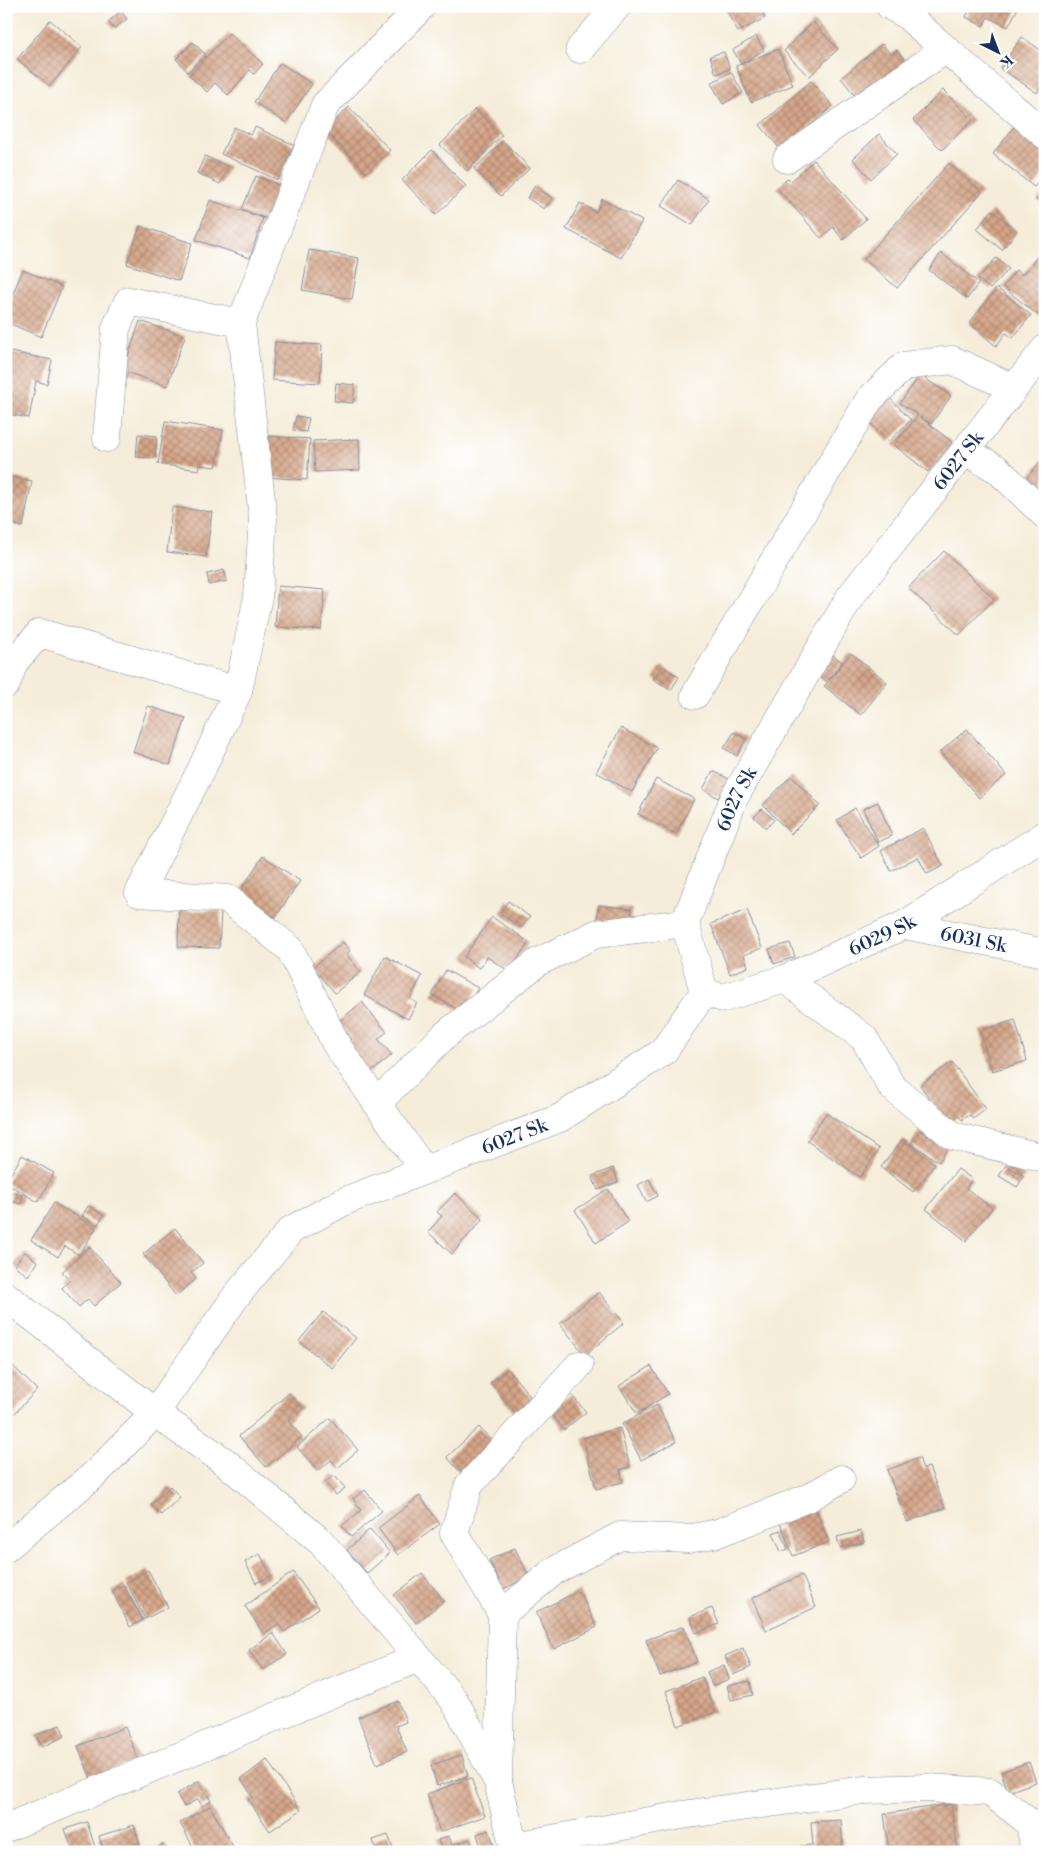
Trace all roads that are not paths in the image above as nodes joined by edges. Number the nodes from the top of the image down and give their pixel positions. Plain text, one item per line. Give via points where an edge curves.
1 (422, 6) edge
2 (617, 6) edge
3 (902, 9) edge
4 (580, 49) dead end
5 (946, 50) junction
6 (1045, 135) edge
7 (787, 158) dead end
8 (241, 324) junction
9 (1045, 350) edge
10 (1013, 388) junction
11 (108, 438) dead end
12 (965, 450) junction
13 (1045, 515) edge
14 (6, 684) edge
15 (238, 691) junction
16 (695, 695) dead end
17 (1045, 835) edge
18 (685, 923) junction
19 (904, 924) junction
20 (1045, 953) edge
21 (785, 979) junction
22 (704, 992) junction
23 (378, 1103) junction
24 (1045, 1158) edge
25 (424, 1170) junction
26 (6, 1296) edge
27 (579, 1365) dead end
28 (156, 1414) junction
29 (841, 1479) dead end
30 (6, 1548) edge
31 (502, 1614) junction
32 (418, 1658) junction
33 (498, 1782) junction
34 (6, 1828) edge
35 (515, 1849) edge
36 (1035, 1852) edge

1 - 8 street via 325,105
2 - 4 street
3 - 5 street
5 - 6 street
5 - 7 street
8 - 11 street via 128,301 116,328
8 - 15 street via 263,518 258,597
9 - 10 street, 6027 Sk
10 - 12 street, 6027 Sk
10 - 16 street via 952,360 904,366 869,400
12 - 13 street via 997,469
12 - 18 street, 6027 Sk via 850,598 734,798
14 - 15 street via 14,662 40,633
15 - 23 street via 139,893 228,899 290,949 337,1046
17 - 19 street, 6029 Sk
18 - 22 street
18 - 23 street via 596,934 538,962 445,1035
19 - 20 street, 6031 Sk
19 - 21 street, 6029 Sk
21 - 22 street, 6029 Sk via 723,998
21 - 24 street via 864,1038 892,1087 953,1136
22 - 25 street, 6027 Sk via 663,1052 560,1118
23 - 25 street
25 - 28 street, 6027 Sk via 345,1201 291,1230 236,1296
26 - 28 street
27 - 31 street via 469,1485 454,1533
28 - 30 street, 6027 Sk via 96,1473
28 - 32 street via 225,1462 320,1542
29 - 31 street via 810,1497 718,1533 688,1539 620,1536 554,1571
31 - 33 street
32 - 33 street via 454,1700
32 - 34 street
33 - 35 street
35 - 36 street via 682,1815 864,1790 928,1788 990,1792 1030,1823

